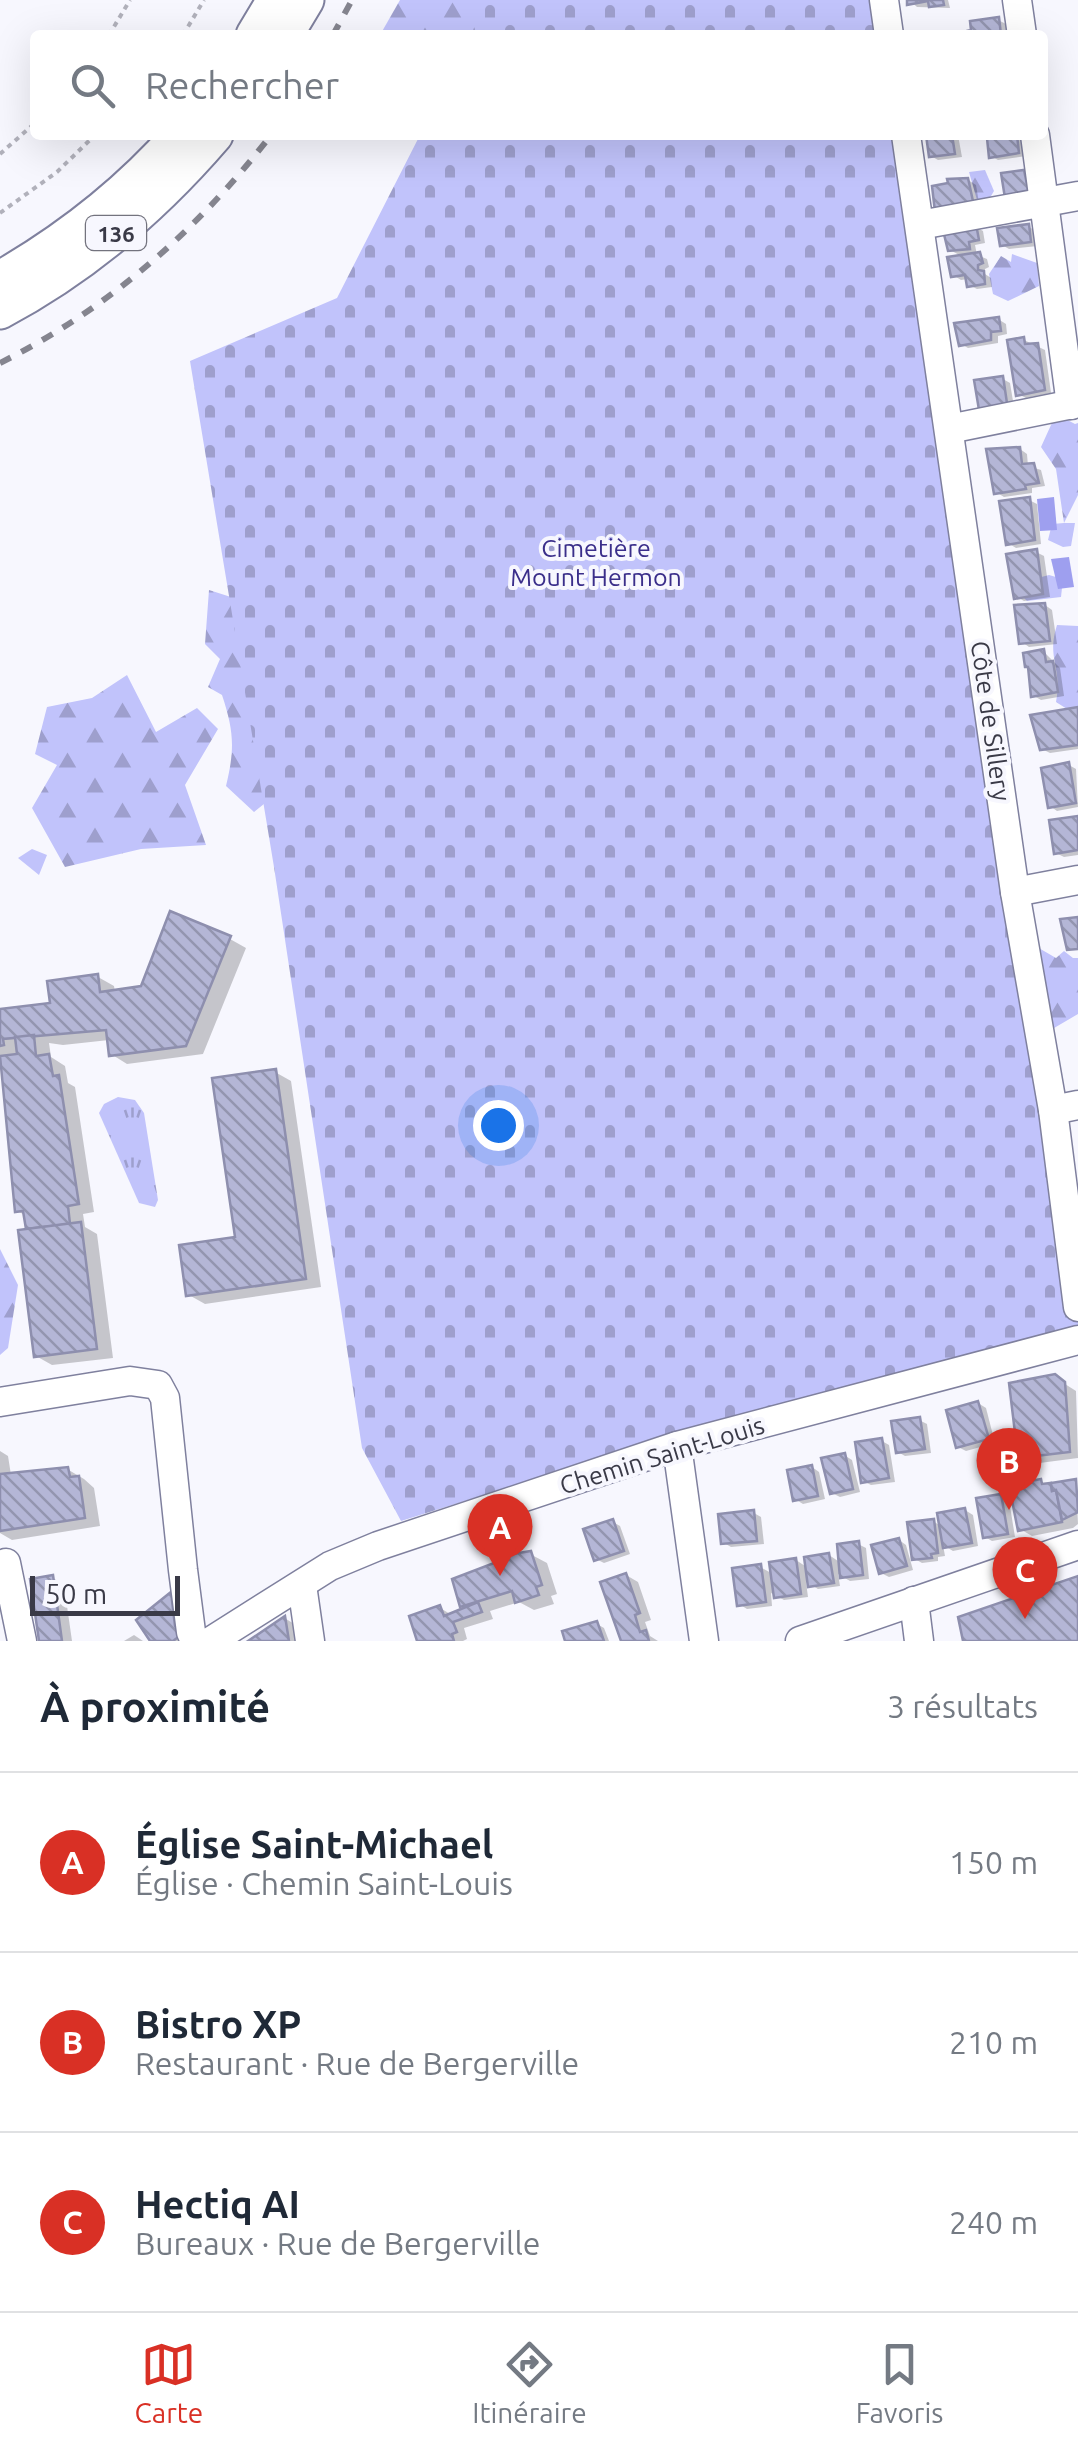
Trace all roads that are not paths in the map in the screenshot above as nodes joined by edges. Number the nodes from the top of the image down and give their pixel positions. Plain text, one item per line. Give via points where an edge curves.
1 (275, 0) edge
2 (306, 0) edge
3 (884, 0) edge
4 (1017, 0) edge
5 (257, 30) edge
6 (288, 30) edge
7 (889, 30) edge
8 (1021, 30) edge
9 (174, 140) edge
10 (210, 140) edge
11 (907, 140) edge
12 (1036, 140) edge
13 (1078, 196) edge
14 (1044, 202) junction
15 (920, 225) junction
16 (0, 279) edge
17 (0, 312) edge
18 (1074, 404) edge
19 (949, 429) junction
20 (1078, 880) edge
21 (1015, 892) junction
22 (1065, 1107) edge
23 (1078, 1307) edge
24 (1078, 1340) edge
25 (0, 1402) edge
26 (676, 1446) junction
27 (1078, 1545) edge
28 (6, 1563) dead end
29 (302, 1585) junction
30 (914, 1601) junction
31 (22, 1641) edge
32 (195, 1641) edge
33 (211, 1641) edge
34 (310, 1641) edge
35 (704, 1641) edge
36 (800, 1641) edge
37 (919, 1641) edge

1 - 5 main road
2 - 6 main road
3 - 7 street
4 - 8 street
9 - 16 main road, 136 via 116,200
10 - 17 main road, 136 via 90,255
11 - 15 street, Côte de Sillery
12 - 14 street
13 - 14 street
14 - 15 street
14 - 18 street
15 - 19 street, Côte de Sillery
18 - 19 street
19 - 21 street, Côte de Sillery
20 - 21 street
21 - 22 street, Côte de Sillery
22 - 23 street, Côte de Sillery
24 - 26 street, Chemin Saint-Louis
25 - 32 street via 130,1380 158,1385 165,1398
26 - 29 street, Chemin Saint-Louis via 378,1546
26 - 35 street
27 - 30 street
28 - 31 street
29 - 33 street, Chemin Saint-Louis
29 - 34 street
30 - 36 street
30 - 37 street

